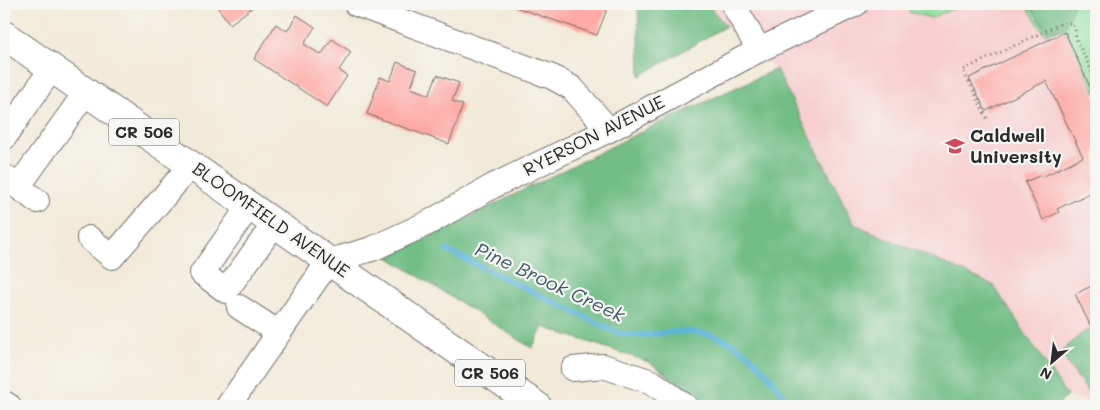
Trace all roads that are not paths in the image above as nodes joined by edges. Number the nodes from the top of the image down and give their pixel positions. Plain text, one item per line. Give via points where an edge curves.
1 (356, 4) edge
2 (733, 4) edge
3 (856, 4) edge
4 (4, 35) edge
5 (759, 50) junction
6 (52, 68) junction
7 (86, 92) junction
8 (609, 130) junction
9 (4, 138) edge
10 (192, 165) junction
11 (11, 182) edge
12 (38, 201) dead end
13 (250, 206) junction
14 (275, 223) junction
15 (89, 238) dead end
16 (329, 261) junction
17 (239, 307) dead end
18 (278, 333) junction
19 (574, 369) dead end
20 (4, 403) edge
21 (9, 406) edge
22 (228, 406) edge
23 (537, 406) edge
24 (685, 406) edge

1 - 8 street via 552,77 572,88
2 - 5 street
3 - 5 street, RYERSON AVENUE
4 - 6 main road, BLOOMFIELD AVENUE / CR 506
5 - 8 street, RYERSON AVENUE
6 - 7 main road, BLOOMFIELD AVENUE / CR 506
6 - 9 street
7 - 10 main road, BLOOMFIELD AVENUE / CR 506
7 - 11 street
8 - 16 street, RYERSON AVENUE via 493,186 428,223 372,249
10 - 13 main road, BLOOMFIELD AVENUE / CR 506
10 - 15 street via 112,257
11 - 12 street
13 - 14 main road, BLOOMFIELD AVENUE / CR 506
13 - 14 street via 202,273 226,290
14 - 16 main road, BLOOMFIELD AVENUE / CR 506
16 - 18 street
16 - 23 main road, BLOOMFIELD AVENUE / CR 506
17 - 18 street
18 - 22 street
19 - 24 street via 603,366 652,382
20 - 21 street

